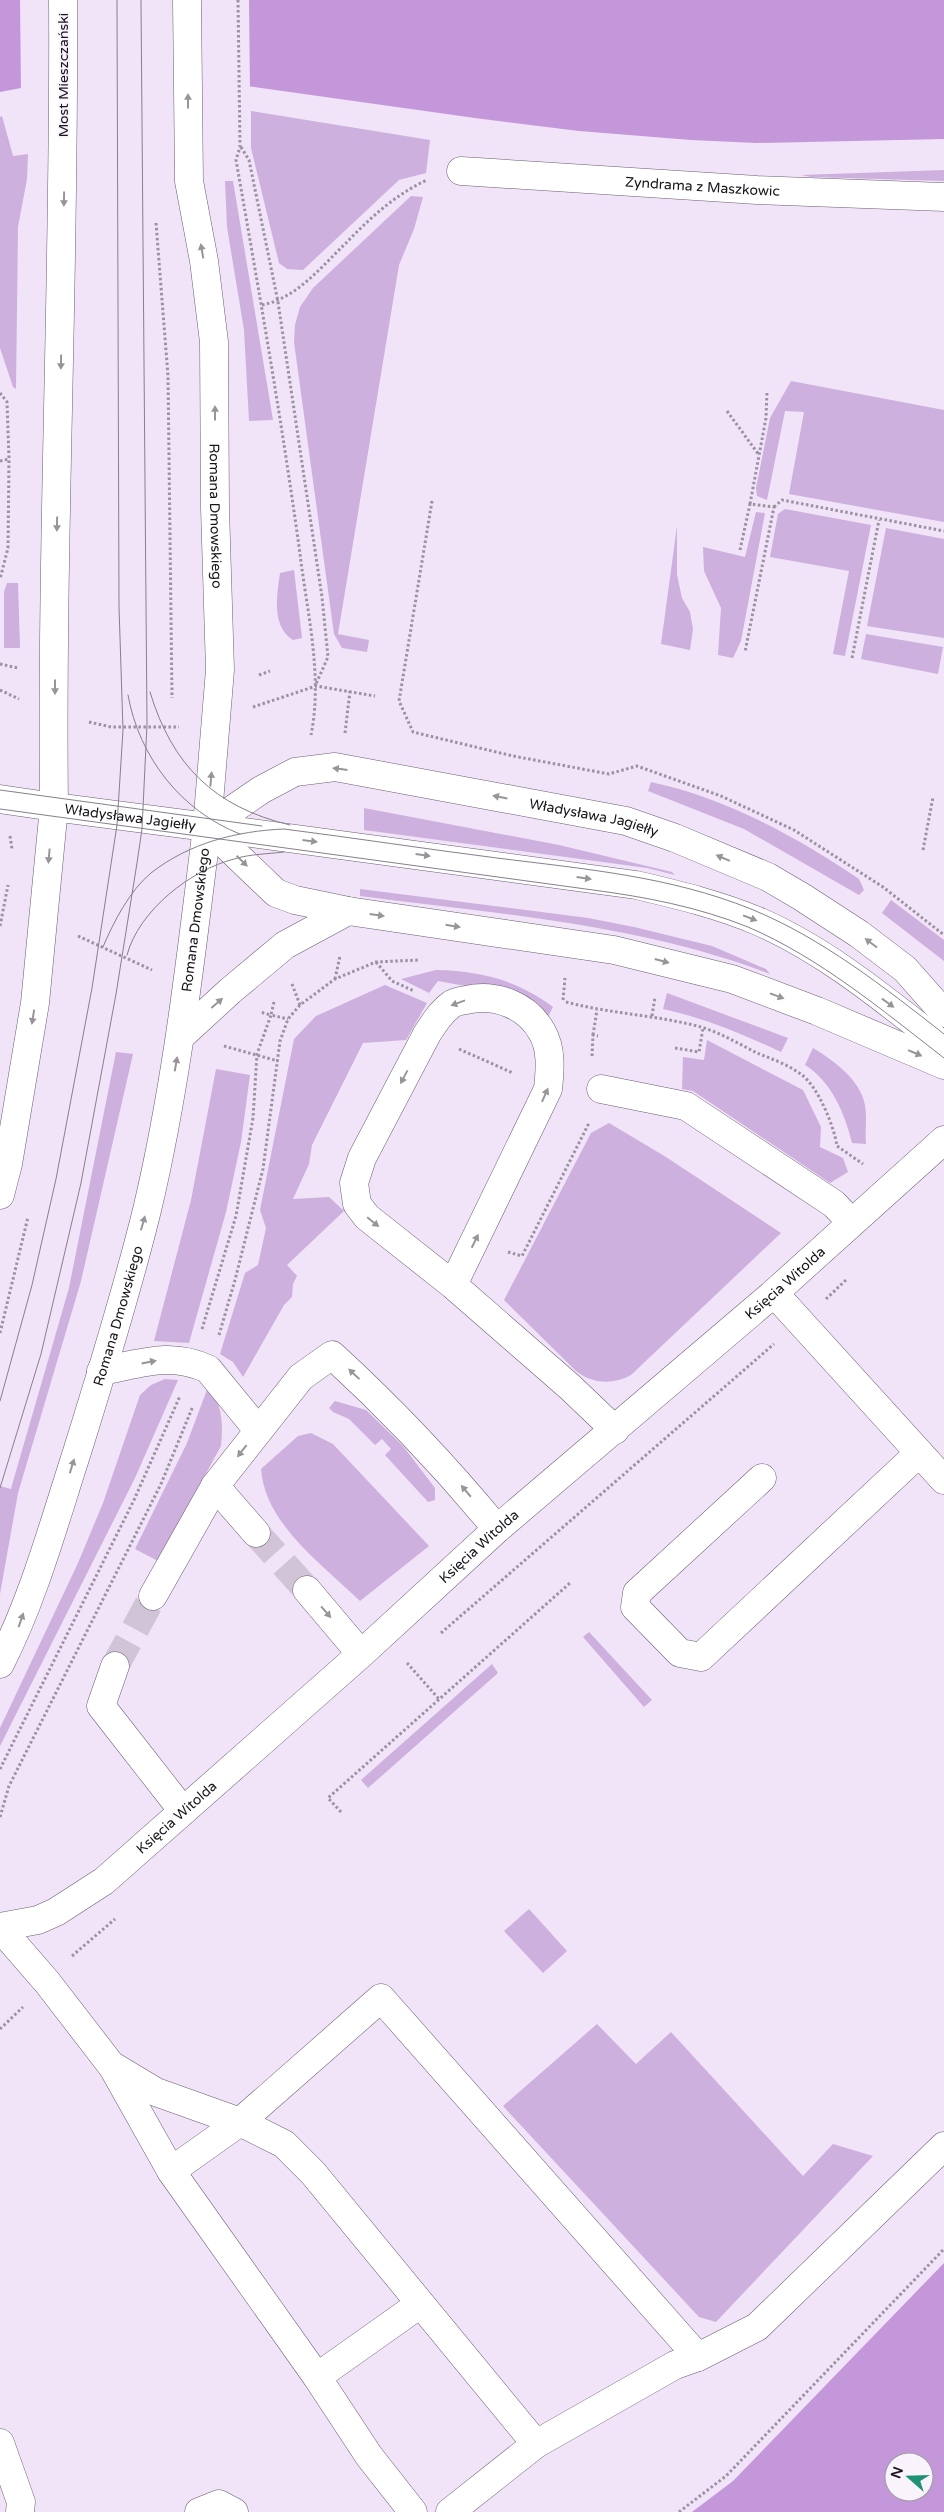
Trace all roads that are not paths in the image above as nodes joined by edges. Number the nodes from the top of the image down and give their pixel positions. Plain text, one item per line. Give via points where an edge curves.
1 (63, 0) edge
2 (187, 0) edge
3 (461, 171) road end
4 (944, 197) edge
5 (0, 799) edge
6 (54, 807) junction
7 (207, 827) junction
8 (348, 911) junction
9 (944, 1012) edge
10 (181, 1036) junction
11 (944, 1046) edge
12 (944, 1065) edge
13 (602, 1089) road end
14 (944, 1140) edge
15 (0, 1195) edge
16 (851, 1222) junction
17 (453, 1285) junction
18 (774, 1293) junction
19 (102, 1371) junction
20 (258, 1430) junction
21 (615, 1430) junction
22 (919, 1453) junction
23 (762, 1478) dead end
24 (944, 1480) edge
25 (215, 1486) junction
26 (497, 1529) junction
27 (256, 1533) tunnel mouth
28 (307, 1590) tunnel mouth
29 (153, 1596) tunnel mouth
30 (353, 1644) junction
31 (0, 1664) edge
32 (115, 1666) tunnel mouth
33 (183, 1811) junction
34 (0, 1927) edge
35 (110, 2065) junction
36 (240, 2122) junction
37 (944, 2146) edge
38 (171, 2171) junction
39 (420, 2304) junction
40 (698, 2357) junction
41 (317, 2377) junction
42 (0, 2444) edge
43 (536, 2444) junction
44 (20, 2512) edge
45 (199, 2512) edge
46 (234, 2512) edge
47 (413, 2512) edge
48 (450, 2512) edge

1 -> 6 main road, Most Mieszczański via 64,151 54,629
7 -> 2 main road, Romana Dmowskiego via 220,670 214,342 190,181
3 - 4 main road, Zyndrama z Maszkowic via 758,190
5 - 6 main road, Władysława Jagiełły
6 - 7 main road, Władysława Jagiełły
6 -> 15 main road via 35,1003
7 -> 8 main road, Władysława Jagiełły via 276,893
9 -> 7 main road, Władysława Jagiełły via 905,969 802,897 768,877 626,821 334,767 295,772 261,790
7 - 10 main road, Romana Dmowskiego
7 -> 11 main road via 636,885 689,897 761,923 791,938 847,973
10 -> 8 main road via 286,945
8 -> 12 main road, Władysława Jagiełły via 604,948 650,958 732,980 817,1011
19 -> 10 main road, Romana Dmowskiego via 147,1210
13 - 16 main road via 686,1106 834,1204
14 - 16 main road, Księcia Witolda
16 - 18 main road, Księcia Witolda
17 -> 17 main road via 548,1089 550,1060 543,1033 512,1003 492,998 453,1003 438,1017 362,1158 354,1183 357,1204 367,1217
17 - 21 main road
18 - 21 main road, Księcia Witolda
18 - 22 main road
19 -> 20 main road via 167,1358 208,1369
31 -> 19 main road, Romana Dmowskiego via 21,1621
20 -> 25 main road
26 -> 20 main road via 384,1403 332,1354 301,1377
21 - 26 main road, Księcia Witolda
22 - 23 main road via 701,1657 680,1653 635,1607 637,1593
22 - 24 main road
25 - 27 main road
25 - 29 main road
26 - 30 main road, Księcia Witolda
28 -> 30 main road
30 - 33 main road, Księcia Witolda
32 - 33 main road via 101,1706
33 - 34 main road, Księcia Witolda via 104,1881 74,1902 38,1920
34 - 35 main road
35 - 36 main road via 156,2092
35 - 38 main road
36 - 38 main road
36 - 39 main road via 284,2144 313,2173
36 - 40 main road via 381,1998
37 - 40 main road via 757,2327
38 - 41 main road
39 - 41 main road
39 - 43 main road
40 - 43 main road via 675,2365
41 - 47 main road via 369,2456
42 - 44 main road via 21,2502
43 - 48 main road
45 - 46 main road via 219,2504

